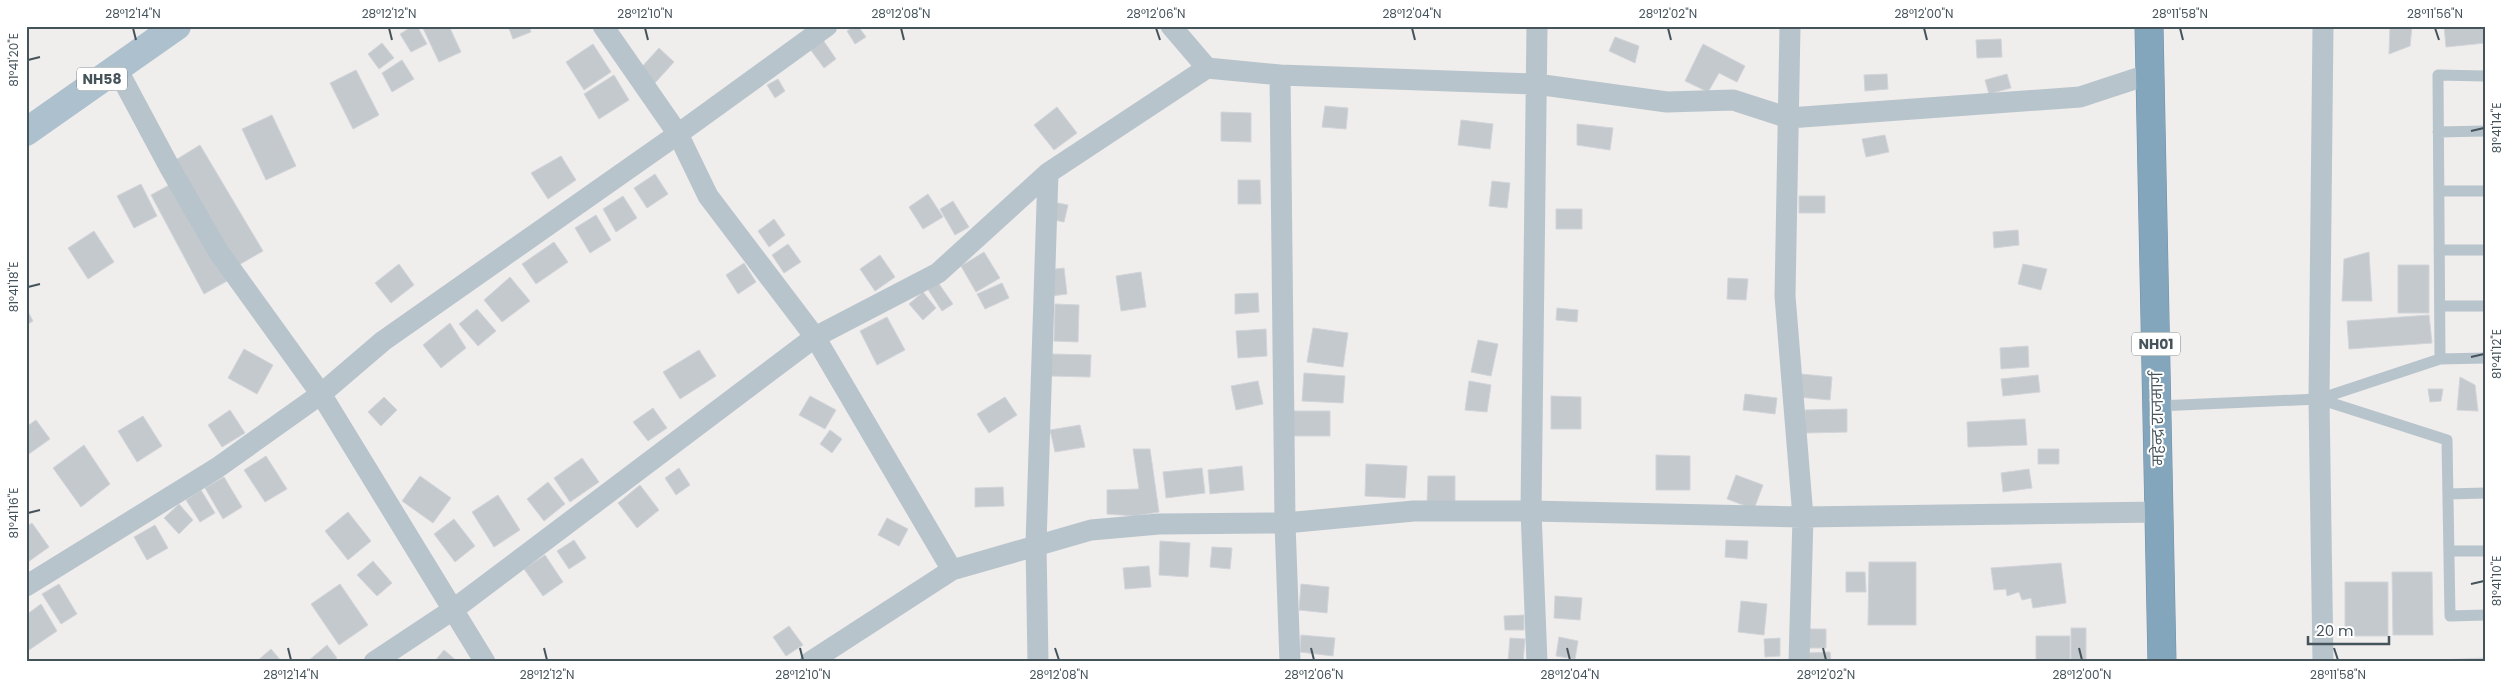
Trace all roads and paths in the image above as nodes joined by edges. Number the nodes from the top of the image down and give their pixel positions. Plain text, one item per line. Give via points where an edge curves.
1 (177, 26) edge
2 (603, 26) edge
3 (827, 26) edge
4 (1171, 26) edge
5 (1537, 26) edge
6 (1790, 26) edge
7 (2149, 26) edge
8 (2323, 26) edge
9 (1207, 68) junction
10 (117, 69) junction
11 (2150, 74) junction
12 (1280, 75) junction
13 (2485, 76) edge
14 (1536, 84) junction
15 (1789, 118) junction
16 (2485, 131) edge
17 (26, 132) edge
18 (2438, 132) junction
19 (678, 134) junction
20 (1048, 173) junction
21 (2439, 191) junction
22 (2485, 191) edge
23 (2440, 250) junction
24 (2485, 250) edge
25 (2440, 306) junction
26 (2485, 306) edge
27 (815, 337) junction
28 (2485, 358) edge
29 (2440, 360) junction
30 (321, 394) junction
31 (2320, 399) junction
32 (2158, 406) junction
33 (2485, 493) edge
34 (2448, 494) junction
35 (1531, 511) junction
36 (2160, 512) junction
37 (1803, 517) junction
38 (1286, 523) junction
39 (1036, 544) junction
40 (2449, 551) junction
41 (2485, 551) edge
42 (952, 570) junction
43 (26, 586) edge
44 (454, 609) junction
45 (2485, 615) edge
46 (374, 662) edge
47 (485, 662) edge
48 (810, 662) edge
49 (1038, 662) edge
50 (1290, 662) edge
51 (1537, 662) edge
52 (1799, 662) edge
53 (2162, 662) edge
54 (2323, 662) edge

1 - 10 main road, NH58
2 - 19 street
3 - 19 street
4 - 9 street
5 - 14 street
6 - 15 street
7 - 11 highway, महेन्द्र राजमार्ग / NH01
8 - 31 street
9 - 12 street
9 - 20 street
10 - 17 main road, NH58
10 - 30 street via 218,251
11 - 15 street via 2080,97
11 - 32 highway, महेन्द्र राजमार्ग / NH01
12 - 14 street
12 - 38 street
13 - 18 lane via 2438,75
14 - 15 street via 1667,102 1733,100
14 - 35 street
15 - 37 street via 1785,296
16 - 18 lane
18 - 21 lane
19 - 27 street via 708,196
19 - 30 street via 383,340
20 - 27 street via 938,273
20 - 39 street
21 - 22 lane
21 - 23 lane
23 - 24 lane
23 - 25 lane
25 - 26 lane
25 - 29 lane
27 - 42 street
27 - 44 street
28 - 29 lane
29 - 31 lane
30 - 43 street via 217,468
30 - 44 street
31 - 32 lane
31 - 34 lane via 2447,440
31 - 54 street
32 - 36 highway, महेन्द्र राजमार्ग / NH01
33 - 34 lane
34 - 40 lane
35 - 37 street
35 - 38 street via 1414,511
35 - 51 street
36 - 37 street
36 - 53 highway, महेन्द्र राजमार्ग / NH01
37 - 52 street
38 - 39 street via 1160,524 1091,530
38 - 50 street
39 - 42 street
39 - 49 street
40 - 41 lane
40 - 45 lane via 2450,616
42 - 48 street
44 - 46 street
44 - 47 street

